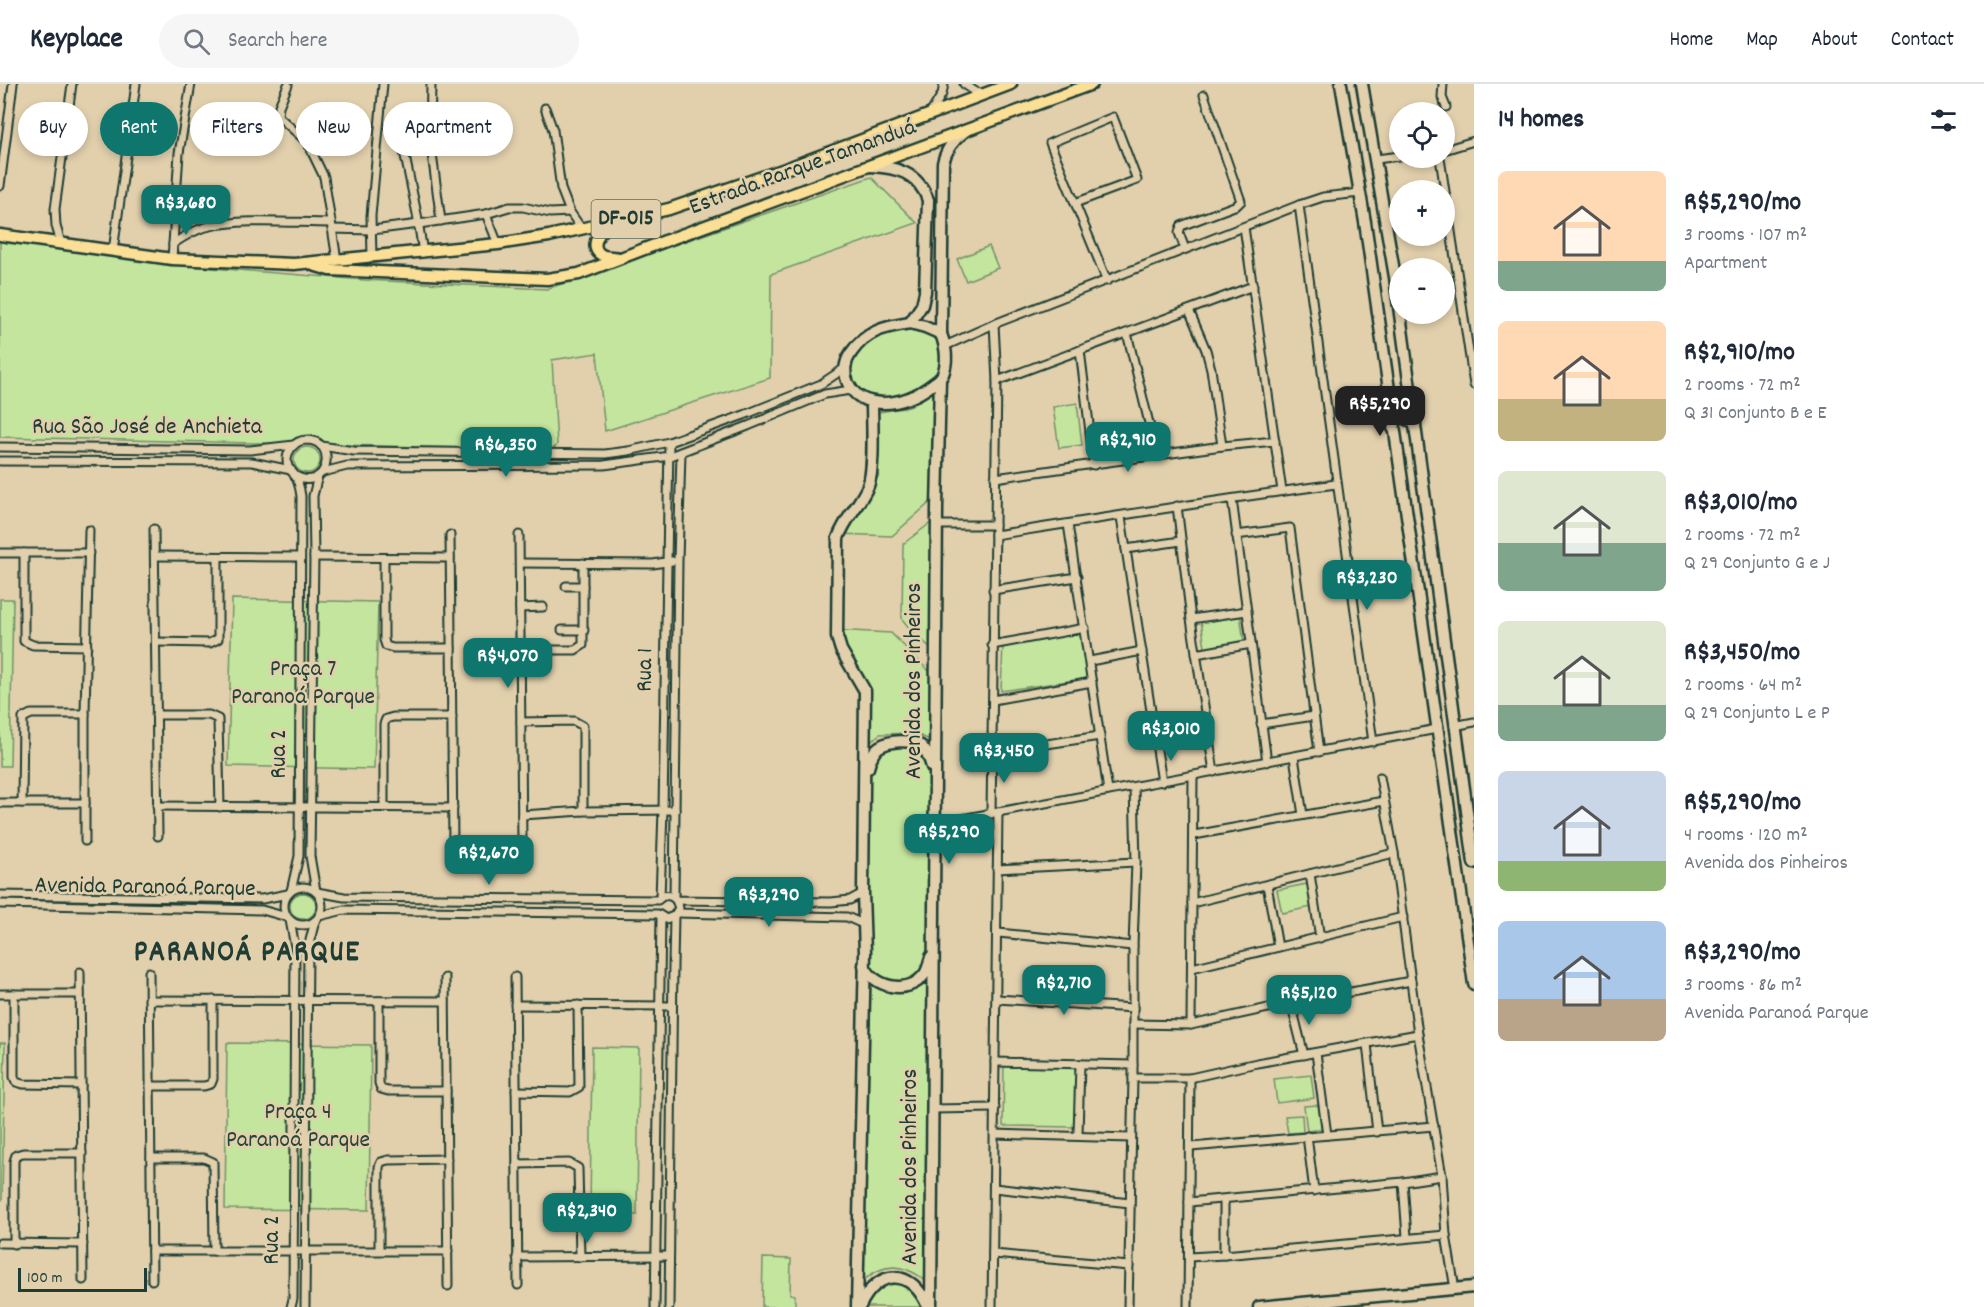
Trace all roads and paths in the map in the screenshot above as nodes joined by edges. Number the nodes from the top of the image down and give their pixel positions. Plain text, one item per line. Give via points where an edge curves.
1 (13, 84) edge
2 (72, 84) edge
3 (136, 84) edge
4 (191, 84) edge
5 (383, 84) edge
6 (431, 84) edge
7 (944, 84) edge
8 (964, 84) edge
9 (1011, 84) edge
10 (1092, 84) edge
11 (1341, 84) edge
12 (1362, 84) edge
13 (1443, 84) edge
14 (288, 85) edge
15 (984, 94) junction
16 (1204, 95) dead end
17 (1444, 102) edge
18 (545, 108) dead end
19 (1366, 109) junction
20 (1347, 112) junction
21 (928, 116) junction
22 (964, 132) junction
23 (1474, 141) edge
24 (1455, 147) edge
25 (405, 156) edge
26 (1389, 157) edge
27 (1376, 159) junction
28 (869, 166) junction
29 (1441, 168) edge
30 (0, 186) edge
31 (1360, 193) junction
32 (1075, 203) junction
33 (1299, 206) junction
34 (570, 212) junction
35 (486, 214) junction
36 (441, 221) junction
37 (611, 222) junction
38 (419, 224) junction
39 (332, 226) junction
40 (1244, 226) junction
41 (580, 228) junction
42 (372, 230) junction
43 (0, 235) edge
44 (61, 243) junction
45 (173, 244) junction
46 (498, 244) junction
47 (1185, 249) junction
48 (113, 251) junction
49 (423, 253) junction
50 (372, 257) junction
51 (622, 258) junction
52 (172, 259) junction
53 (337, 261) junction
54 (310, 264) junction
55 (1107, 281) junction
56 (1253, 286) junction
57 (1189, 310) junction
58 (910, 323) junction
59 (994, 324) junction
60 (1127, 333) junction
61 (941, 334) junction
62 (945, 346) junction
63 (1080, 350) junction
64 (845, 368) junction
65 (940, 379) junction
66 (997, 381) junction
67 (1474, 385) edge
68 (851, 390) junction
69 (1411, 391) junction
70 (1389, 393) junction
71 (872, 402) junction
72 (1415, 424) junction
73 (1393, 428) junction
74 (1275, 441) junction
75 (669, 442) junction
76 (294, 445) junction
77 (321, 446) junction
78 (1222, 446) junction
79 (0, 447) edge
80 (681, 452) junction
81 (670, 456) junction
82 (1157, 456) junction
83 (0, 461) edge
84 (1094, 465) junction
85 (292, 472) junction
86 (320, 474) junction
87 (995, 478) junction
88 (1336, 484) junction
89 (1282, 491) junction
90 (1232, 499) junction
91 (1177, 506) junction
92 (1121, 517) junction
93 (1068, 524) junction
94 (937, 525) junction
95 (995, 525) junction
96 (154, 529) dead end
97 (89, 530) dead end
98 (450, 535) dead end
99 (995, 535) junction
100 (1236, 535) junction
101 (519, 536) dead end
102 (1181, 542) junction
103 (1126, 549) junction
104 (89, 552) junction
105 (0, 553) edge
106 (24, 553) junction
107 (301, 554) junction
108 (314, 555) junction
109 (155, 556) junction
110 (218, 557) junction
111 (384, 558) junction
112 (450, 558) junction
113 (678, 561) junction
114 (668, 562) junction
115 (520, 563) junction
116 (583, 563) junction
117 (1077, 577) junction
118 (566, 586) dead end
119 (583, 586) junction
120 (993, 590) junction
121 (543, 607) dead end
122 (520, 608) junction
123 (1247, 611) junction
124 (1191, 619) junction
125 (1085, 628) junction
126 (562, 630) dead end
127 (584, 630) junction
128 (156, 642) junction
129 (1251, 644) junction
130 (992, 645) junction
131 (87, 646) junction
132 (451, 648) junction
133 (520, 650) junction
134 (1142, 651) junction
135 (1196, 654) junction
136 (1090, 661) junction
137 (1092, 682) junction
138 (993, 700) junction
139 (85, 714) junction
140 (156, 715) junction
141 (1314, 716) junction
142 (452, 717) junction
143 (521, 722) junction
144 (1474, 722) edge
145 (1262, 724) junction
146 (1454, 726) junction
147 (1437, 729) junction
148 (1208, 735) junction
149 (1100, 736) junction
150 (1373, 742) junction
151 (1156, 745) junction
152 (993, 752) junction
153 (1318, 752) junction
154 (1294, 757) junction
155 (1267, 762) junction
156 (1214, 772) junction
157 (866, 774) junction
158 (1193, 776) junction
159 (935, 777) junction
160 (1380, 777) dead end
161 (1162, 782) junction
162 (1134, 787) junction
163 (1108, 791) junction
164 (1464, 794) junction
165 (1447, 795) junction
166 (1384, 801) junction
167 (0, 803) edge
168 (22, 803) junction
169 (85, 804) junction
170 (157, 806) junction
171 (220, 807) junction
172 (312, 807) junction
173 (384, 807) junction
174 (299, 808) junction
175 (453, 808) junction
176 (663, 810) junction
177 (675, 810) junction
178 (583, 811) junction
179 (995, 813) junction
180 (522, 815) junction
181 (1303, 815) junction
182 (1468, 820) junction
183 (1451, 823) junction
184 (935, 824) junction
185 (1194, 835) junction
186 (158, 836) dead end
187 (86, 841) dead end
188 (453, 843) dead end
189 (522, 843) dead end
190 (1394, 853) junction
191 (1136, 862) junction
192 (1474, 863) edge
193 (997, 868) junction
194 (1310, 874) junction
195 (1267, 885) junction
196 (289, 892) junction
197 (317, 892) junction
198 (863, 893) junction
199 (0, 894) edge
200 (675, 898) junction
201 (659, 899) junction
202 (1192, 903) junction
203 (0, 904) edge
204 (676, 914) junction
205 (659, 916) junction
206 (1403, 917) junction
207 (317, 918) junction
208 (289, 919) junction
209 (865, 925) junction
210 (998, 933) junction
211 (1320, 938) junction
212 (1133, 946) junction
213 (1278, 947) junction
214 (934, 951) junction
215 (865, 953) junction
216 (1192, 968) junction
217 (1473, 968) edge
218 (80, 972) dead end
219 (149, 972) dead end
220 (515, 977) dead end
221 (445, 978) dead end
222 (1412, 981) junction
223 (1474, 983) edge
224 (0, 994) edge
225 (14, 994) junction
226 (80, 994) junction
227 (997, 999) junction
228 (149, 1000) junction
229 (213, 1000) junction
230 (295, 1001) junction
231 (308, 1001) junction
232 (379, 1001) junction
233 (446, 1001) junction
234 (1291, 1003) junction
235 (515, 1005) junction
236 (578, 1005) junction
237 (661, 1006) junction
238 (672, 1006) junction
239 (1133, 1008) junction
240 (1133, 1024) junction
241 (1191, 1025) junction
242 (1418, 1034) junction
243 (1367, 1044) junction
244 (1316, 1053) junction
245 (1304, 1055) junction
246 (995, 1062) junction
247 (1080, 1064) junction
248 (1133, 1065) junction
249 (1133, 1078) junction
250 (1190, 1078) junction
251 (81, 1084) junction
252 (150, 1086) junction
253 (446, 1091) junction
254 (516, 1091) junction
255 (995, 1108) junction
256 (932, 1109) junction
257 (1434, 1126) junction
258 (1377, 1132) junction
259 (995, 1134) junction
260 (1078, 1135) junction
261 (1327, 1135) junction
262 (1307, 1136) junction
263 (1131, 1138) junction
264 (1191, 1147) junction
265 (82, 1153) junction
266 (151, 1158) junction
267 (447, 1160) junction
268 (516, 1164) junction
269 (1442, 1176) junction
270 (1403, 1182) junction
271 (994, 1188) junction
272 (1314, 1191) junction
273 (1224, 1200) junction
274 (1189, 1202) junction
275 (1130, 1203) junction
276 (1446, 1235) junction
277 (1407, 1237) junction
278 (0, 1244) edge
279 (14, 1244) junction
280 (83, 1244) junction
281 (305, 1250) junction
282 (379, 1250) junction
283 (152, 1251) junction
284 (214, 1251) junction
285 (292, 1251) junction
286 (448, 1251) junction
287 (993, 1254) junction
288 (1224, 1255) junction
289 (656, 1256) junction
290 (669, 1256) junction
291 (518, 1257) junction
292 (580, 1257) junction
293 (1189, 1257) junction
294 (1129, 1266) junction
295 (83, 1280) dead end
296 (152, 1280) dead end
297 (518, 1285) dead end
298 (448, 1286) dead end
299 (1474, 1287) edge
300 (1455, 1289) junction
301 (1353, 1302) edge
302 (1335, 1304) edge
303 (291, 1307) edge
304 (305, 1307) edge
305 (655, 1307) edge
306 (669, 1307) edge
307 (858, 1307) edge
308 (929, 1307) edge
309 (992, 1307) edge
310 (1128, 1307) edge
311 (1188, 1307) edge
312 (1259, 1307) edge

1 - 30 street
2 - 44 street via 55,209
3 - 48 street
4 - 45 street via 179,153
5 - 42 street
6 - 36 street via 430,139
7 - 21 street
8 - 15 street
9 - 15 main road, Estrada Parque Tamanduá / DF-015
10 - 22 main road, Estrada Parque Tamanduá / DF-015
11 - 20 street
12 - 19 street
13 - 17 street
14 - 39 street via 278,116 307,142 324,177
15 - 21 main road, Estrada Parque Tamanduá / DF-015
16 - 47 street via 1241,201 1182,225 1179,233
18 - 34 street via 553,130 557,173
19 - 20 street via 1357,104
19 - 27 street
20 - 31 street
21 - 37 main road, Estrada Parque Tamanduá / DF-015 via 669,209
22 - 28 main road, Estrada Parque Tamanduá / DF-015
22 - 61 street via 954,139 943,163
23 - 24 street
25 - 38 street
26 - 27 street
27 - 69 street
28 - 51 main road, Estrada Parque Tamanduá / DF-015
28 - 58 street via 909,173 924,188 928,200 925,292
29 - 67 street
31 - 33 street via 1323,197
31 - 70 street
32 - 32 street via 1050,143 1113,117 1137,180
32 - 55 street
33 - 40 street
33 - 88 street
34 - 35 street via 510,207
34 - 41 street
35 - 36 street
35 - 46 street
36 - 38 street
37 - 41 main road, Estrada Parque Tamanduá / DF-015
37 - 51 main road via 599,232 595,241 597,251
38 - 42 street
38 - 49 street
39 - 42 street
39 - 45 street via 226,223 204,228
39 - 53 street
40 - 47 street
40 - 56 street
41 - 46 main road, Estrada Parque Tamanduá / DF-015
42 - 50 street
43 - 44 main road, Estrada Parque Tamanduá / DF-015
44 - 48 main road, Estrada Parque Tamanduá / DF-015
45 - 52 street
46 - 49 main road, Estrada Parque Tamanduá / DF-015
47 - 55 street
48 - 52 main road, Estrada Parque Tamanduá / DF-015
49 - 50 main road, Estrada Parque Tamanduá / DF-015
50 - 53 main road, Estrada Parque Tamanduá / DF-015
51 - 54 main road, Estrada Parque Tamanduá / DF-015 via 579,274 547,279 330,270
52 - 54 main road, Estrada Parque Tamanduá / DF-015
53 - 54 main road, Estrada Parque Tamanduá / DF-015
55 - 59 street
56 - 57 street
56 - 74 street
57 - 60 street
57 - 78 street via 1211,369
58 - 61 street
58 - 64 street via 872,332 849,355
59 - 62 street
59 - 66 street
60 - 63 street
60 - 82 street
61 - 62 street
62 - 65 street via 946,360
63 - 66 street
63 - 84 street
64 - 68 street
64 - 75 street, Rua São José de Anchieta via 821,384
65 - 71 street via 910,399
65 - 94 street, Avenida dos Pinheiros
66 - 87 street
68 - 71 street
68 - 80 street, Rua São José de Anchieta via 825,394
69 - 70 street via 1400,402 1394,401
69 - 72 street
70 - 73 street
71 - 157 street, Avenida dos Pinheiros via 868,485 838,538 837,637 865,691
72 - 73 street via 1402,416
72 - 146 street
73 - 147 street
74 - 78 street
74 - 89 street
75 - 77 street, Rua São José de Anchieta via 605,454 354,452
75 - 81 street, Rua 1
76 - 77 street, Rua São José de Anchieta via 305,440
76 - 79 street, Rua São José de Anchieta via 250,450
76 - 85 street, Rua São José de Anchieta via 288,454
77 - 86 street via 327,456 326,467
78 - 82 street
80 - 81 street, Rua São José de Anchieta
80 - 113 street, Rua 1
81 - 86 street, Rua São José de Anchieta via 604,465 347,466
81 - 114 street, Rua 1
82 - 84 street
83 - 85 street, Rua São José de Anchieta via 252,462
84 - 87 street
85 - 86 street, Rua São José de Anchieta via 306,479
85 - 107 street, Rua 2 via 301,496
86 - 108 street, Rua 2 via 313,496
87 - 95 street
88 - 89 street
88 - 150 street
89 - 90 street
90 - 91 street
90 - 100 street
91 - 92 street
91 - 102 street
92 - 93 street
92 - 103 street
93 - 99 street
93 - 117 street
94 - 95 street
94 - 159 street, Avenida dos Pinheiros
95 - 99 street
96 - 109 street
97 - 104 street
98 - 112 street
99 - 120 street
100 - 123 street
100 - 141 street via 1290,528
101 - 115 street
102 - 103 street
102 - 124 street
103 - 134 street
104 - 106 street
104 - 131 street
105 - 106 street
106 - 131 street via 24,641 33,645
107 - 108 street
107 - 110 street
107 - 174 street, Rua 2
108 - 111 street
108 - 172 street, Rua 2
109 - 110 street
109 - 128 street
110 - 128 street via 218,639 210,643
111 - 112 street
111 - 132 street via 386,646
112 - 132 street
113 - 114 street
113 - 177 street, Rua 1
114 - 116 street
114 - 176 street, Rua 1
115 - 116 street
115 - 122 street
116 - 119 street
117 - 120 street
117 - 125 street
118 - 119 street
119 - 127 street
120 - 130 street
121 - 122 street
122 - 133 street
123 - 124 street
123 - 129 street
124 - 135 street
125 - 130 street
125 - 136 street
126 - 127 street
127 - 133 street via 583,645 578,649
128 - 140 street
129 - 135 street
129 - 145 street
130 - 138 street
131 - 139 street
132 - 142 street
133 - 143 street
134 - 136 street
134 - 151 street
135 - 148 street
136 - 137 street
137 - 138 street
137 - 149 street
138 - 152 street
139 - 168 street via 31,714 23,718
139 - 169 street
140 - 170 street
140 - 171 street via 209,715 218,719
141 - 145 street
141 - 153 street
142 - 173 street via 386,719
142 - 175 street
143 - 178 street via 574,722 583,726
143 - 180 street
144 - 146 street
145 - 155 street
146 - 164 street
147 - 150 street
147 - 165 street
148 - 151 street
148 - 156 street
149 - 152 street
149 - 163 street
150 - 153 street
151 - 161 street
152 - 179 street
153 - 154 street
154 - 155 street
154 - 181 street
155 - 156 street
156 - 158 street
157 - 159 street via 878,748 902,741 920,746
157 - 198 street, Avenida dos Pinheiros
158 - 161 street
158 - 185 street
159 - 184 street, Avenida dos Pinheiros
160 - 166 street
161 - 162 street
162 - 163 street
162 - 191 street
163 - 179 street
164 - 165 street via 1459,800
164 - 182 street
165 - 183 street
166 - 181 street
166 - 190 street
167 - 168 street
168 - 169 street
169 - 187 street
170 - 171 street
170 - 186 street
171 - 174 street
172 - 173 street
172 - 174 street
172 - 197 street, Rua 2 via 310,856
173 - 175 street
174 - 196 street, Rua 2 via 299,856
175 - 188 street
176 - 177 street
176 - 178 street
176 - 201 street, Rua 1
177 - 200 street, Rua 1
178 - 180 street
179 - 184 street
179 - 193 street
180 - 189 street
181 - 185 street
182 - 183 street via 1459,816
182 - 192 street
183 - 217 street
184 - 214 street, Avenida dos Pinheiros
185 - 202 street
190 - 194 street
190 - 206 street
191 - 193 street
191 - 212 street
193 - 210 street
194 - 195 street
194 - 211 street
195 - 202 street
195 - 213 street
196 - 197 street, Avenida Paranoá Parque via 301,886
196 - 199 street, Avenida Paranoá Parque via 262,899
196 - 208 street, Avenida Paranoá Parque via 284,905
197 - 201 street, Avenida Paranoá Parque via 344,897
197 - 207 street via 323,906
198 - 200 street, Avenida Paranoá Parque via 850,900 831,902
198 - 209 street, Avenida dos Pinheiros
200 - 201 street, Avenida Paranoá Parque
200 - 204 street, Rua 1 via 679,908
201 - 205 street, Rua 1 via 655,907
202 - 216 street
203 - 208 street, Avenida Paranoá Parque via 262,910
204 - 205 street via 666,919
204 - 209 street via 848,917
204 - 238 street, Rua 1
205 - 207 street, Avenida Paranoá Parque via 344,910
205 - 237 street, Rua 1
206 - 211 street
206 - 222 street
207 - 208 street, Avenida Paranoá Parque via 303,925
207 - 231 street, Rua 2 via 308,948
208 - 230 street, Rua 2 via 295,947
209 - 215 street, Avenida dos Pinheiros
210 - 212 street
210 - 227 street
211 - 213 street
212 - 239 street
213 - 216 street
214 - 215 street via 925,975 904,986 890,986 872,977 864,967
214 - 256 street, Avenida dos Pinheiros
215 - 307 street, Avenida dos Pinheiros
216 - 241 street
217 - 223 street
218 - 226 street
219 - 228 street
220 - 235 street
221 - 233 street
222 - 234 street
222 - 242 street
224 - 225 street
225 - 226 street
225 - 251 street via 16,1082
226 - 251 street
227 - 239 street
227 - 246 street
228 - 229 street
228 - 252 street
229 - 230 street
229 - 252 street via 211,1084
230 - 231 street
230 - 285 street, Rua 2
231 - 232 street
231 - 281 street, Rua 2
232 - 233 street
232 - 253 street via 381,1089
233 - 253 street
234 - 241 street
234 - 245 street
235 - 236 street
235 - 254 street
236 - 237 street
236 - 254 street via 577,1090
237 - 238 street
237 - 289 street, Rua 1
238 - 290 street, Rua 1
239 - 240 street
240 - 241 street
240 - 248 street
242 - 243 street
242 - 257 street
243 - 244 street
243 - 258 street
244 - 245 street
244 - 261 street
245 - 250 street
246 - 247 street
246 - 255 street
247 - 248 street
247 - 260 street
248 - 249 street
249 - 250 street
249 - 263 street
250 - 264 street
251 - 265 street
252 - 266 street
253 - 267 street
254 - 268 street
255 - 256 street
255 - 259 street
256 - 308 street, Avenida dos Pinheiros
257 - 258 street
257 - 269 street
258 - 261 street
259 - 260 street
259 - 271 street
260 - 263 street
261 - 262 street
262 - 264 street
262 - 272 street
263 - 275 street
264 - 274 street
265 - 279 street via 16,1155
265 - 280 street
266 - 283 street
266 - 284 street via 204,1158 213,1162
267 - 282 street via 381,1162
267 - 286 street
268 - 291 street
268 - 292 street via 570,1163 578,1168
269 - 270 street
269 - 276 street
270 - 272 street
270 - 277 street
271 - 275 street
271 - 287 street
272 - 273 street
273 - 274 street
273 - 288 street
274 - 293 street
275 - 294 street
276 - 277 street
276 - 300 street
277 - 288 street
278 - 279 street
279 - 280 street
280 - 295 street
281 - 282 street
281 - 285 street
281 - 304 street, Rua 2
282 - 286 street
283 - 284 street
283 - 296 street
284 - 285 street
285 - 303 street, Rua 2
286 - 298 street
287 - 294 street
287 - 309 street
288 - 293 street
289 - 290 street
289 - 292 street
289 - 305 street, Rua 1
290 - 306 street, Rua 1
291 - 292 street
291 - 297 street
293 - 311 street
294 - 310 street
299 - 300 street
300 - 301 street
301 - 302 street
302 - 312 street
307 - 308 street via 874,1284 896,1278 908,1280

